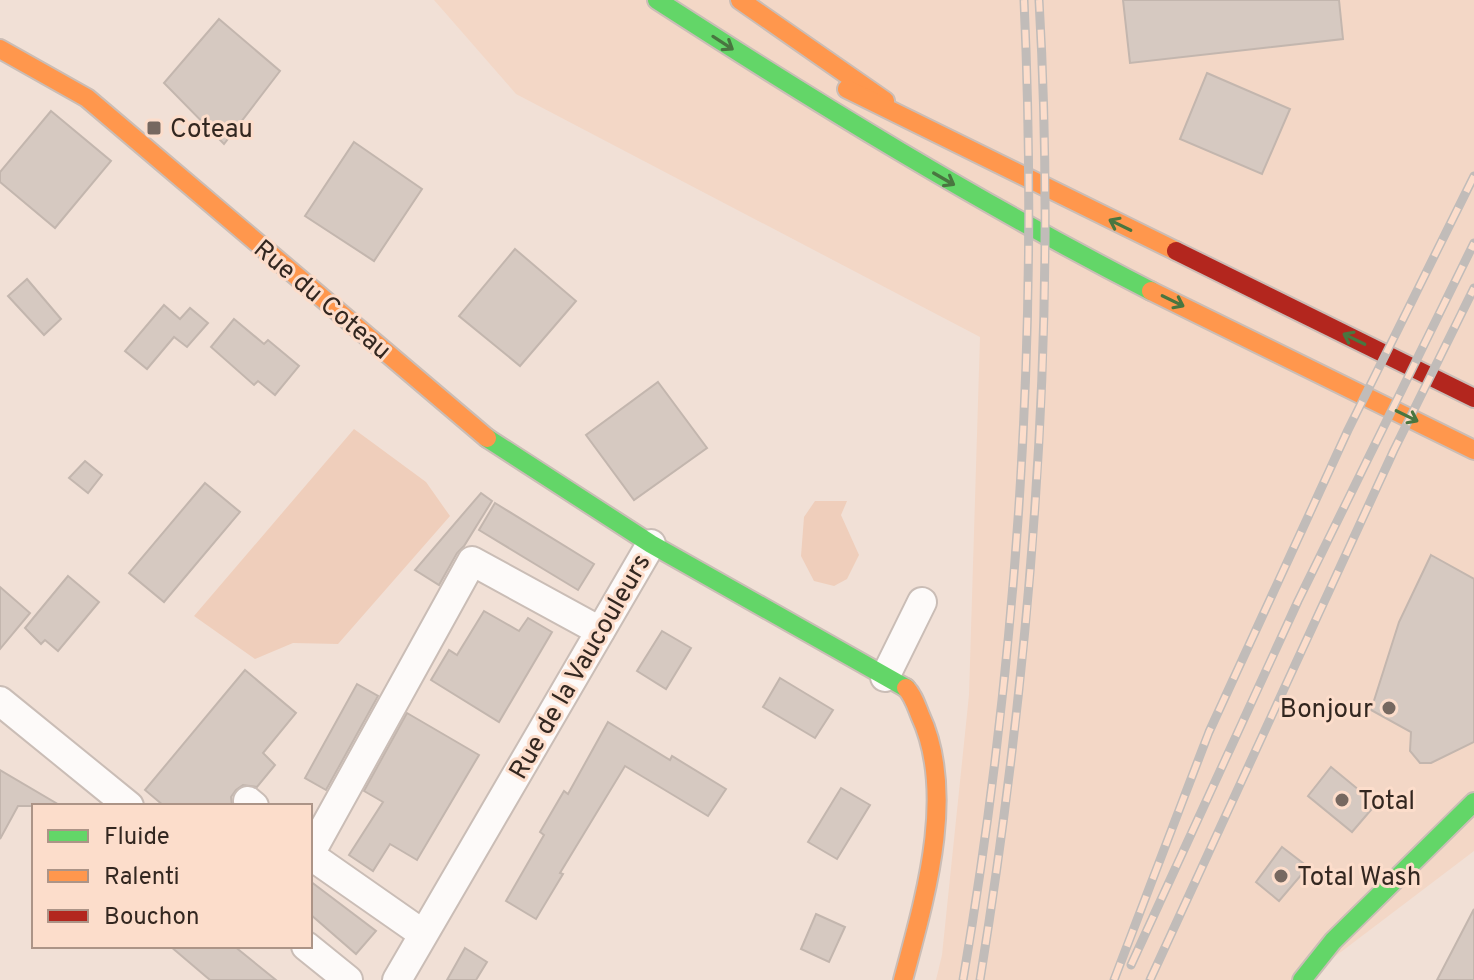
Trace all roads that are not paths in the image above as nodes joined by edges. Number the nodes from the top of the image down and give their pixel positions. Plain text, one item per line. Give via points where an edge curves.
1 (657, 0) edge
2 (736, 8) edge
3 (0, 49) edge
4 (1474, 398) edge
5 (1474, 450) edge
6 (651, 544) junction
7 (922, 602) dead end
8 (600, 631) junction
9 (885, 677) junction
10 (0, 701) edge
11 (1474, 802) edge
12 (127, 804) edge
13 (1474, 825) edge
14 (312, 850) edge
15 (312, 855) edge
16 (1418, 860) junction
17 (423, 934) junction
18 (308, 948) edge
19 (348, 980) edge
20 (397, 980) edge
21 (903, 980) edge
22 (1302, 980) edge

1 -> 5 main road via 946,180 1110,270
4 -> 2 main road via 858,96
3 - 6 main road, Rue du Coteau via 87,98 485,437
6 - 8 street, Rue de la Vaucouleurs
6 - 9 main road, Rue de la Vaucouleurs
7 - 9 street
8 - 14 street via 472,561
8 - 17 street, Rue de la Vaucouleurs
9 - 21 main road, Rue de la Vaucouleurs via 909,690 915,700 933,760 937,811 922,908
10 - 12 street
11 - 16 main road
13 - 16 main road
15 - 17 street
16 - 22 main road via 1333,941
17 - 20 street, Rue de la Vaucouleurs
18 - 19 street

